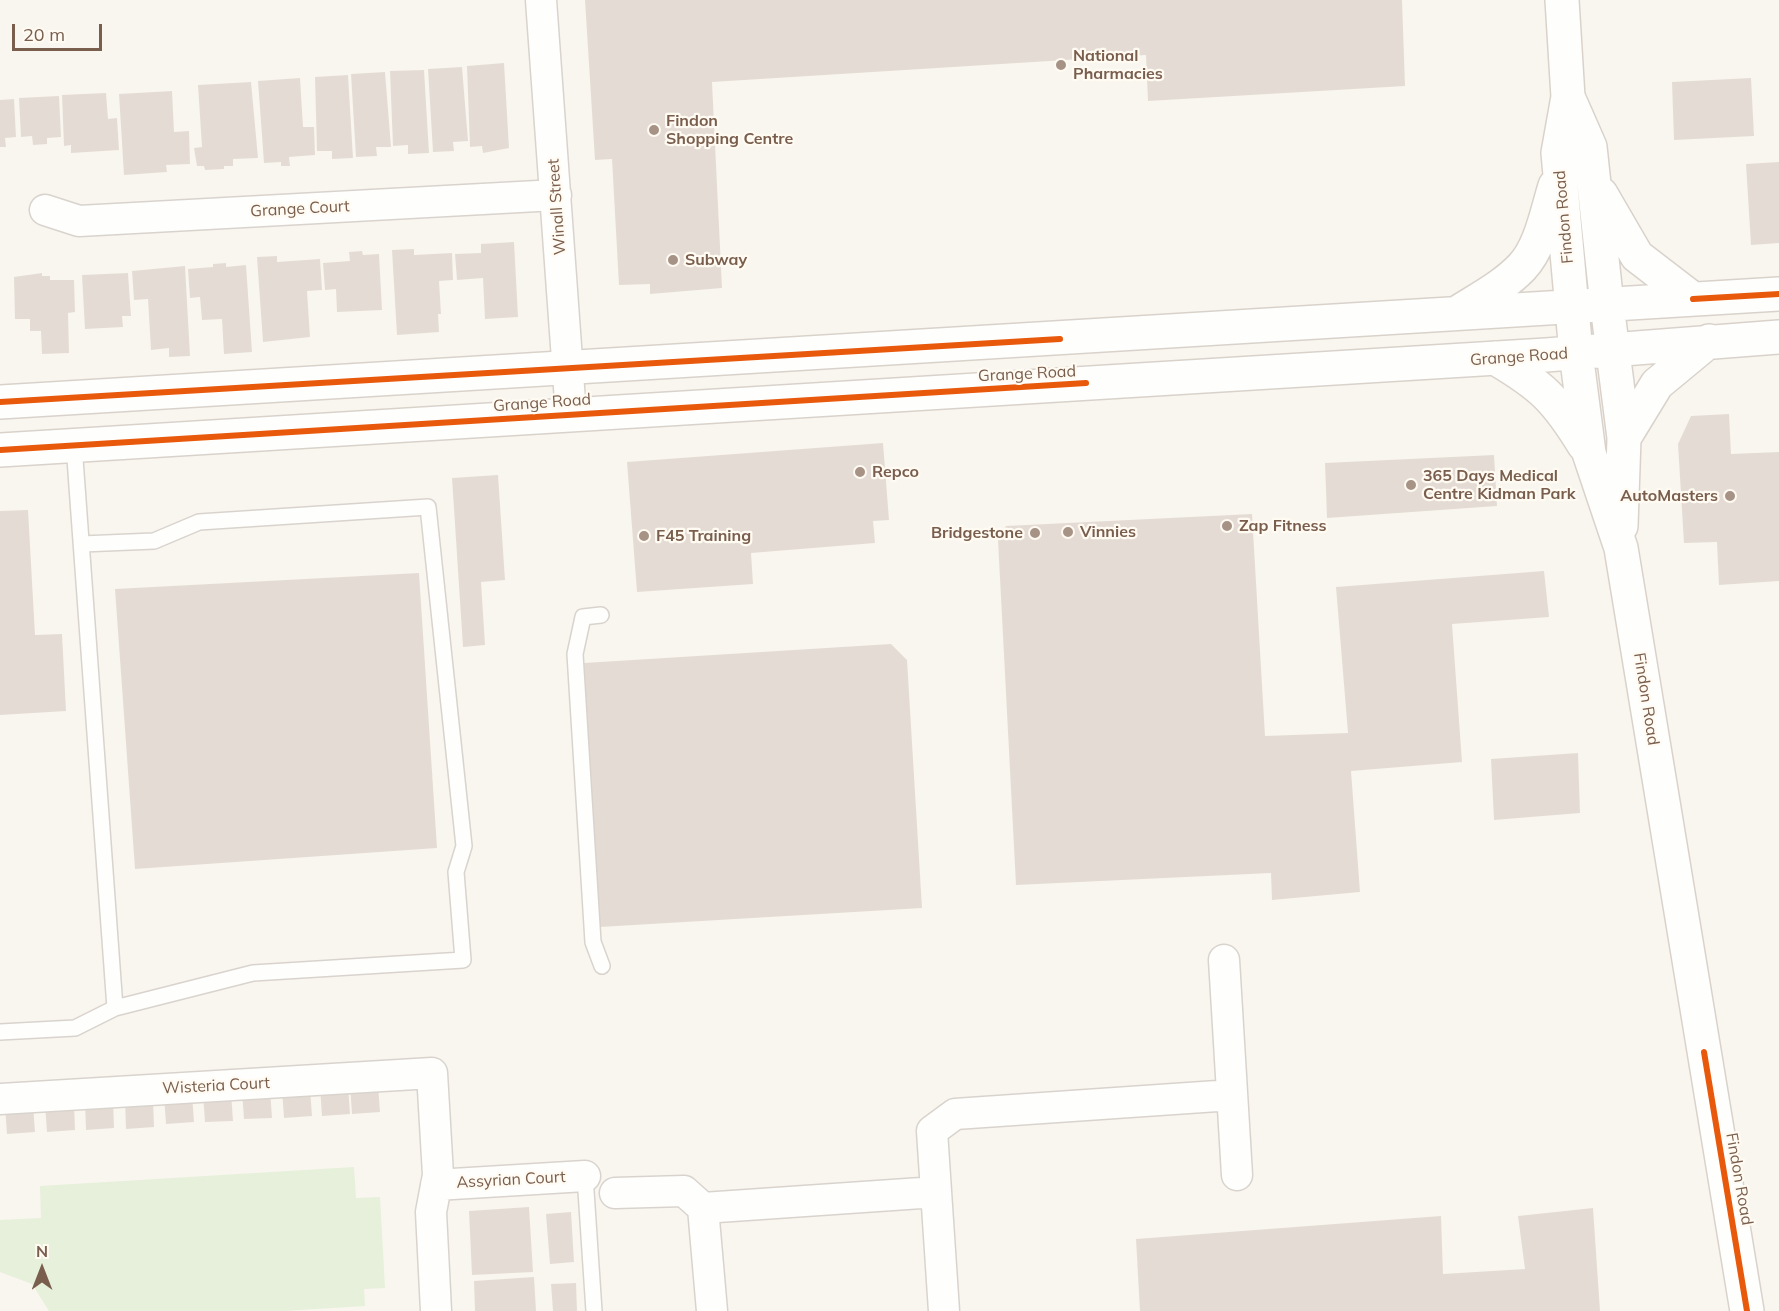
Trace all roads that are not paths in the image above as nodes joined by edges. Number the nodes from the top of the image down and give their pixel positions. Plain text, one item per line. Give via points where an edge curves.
1 (541, 0) edge
2 (1562, 0) edge
3 (1568, 97) junction
4 (1560, 173) junction
5 (1593, 179) junction
6 (556, 195) junction
7 (45, 210) dead end
8 (1779, 294) edge
9 (1693, 299) junction
10 (1607, 305) junction
11 (1571, 306) junction
12 (1453, 315) junction
13 (1779, 337) edge
14 (1709, 341) junction
15 (930, 346) junction
16 (1613, 351) junction
17 (1576, 353) junction
18 (1495, 358) junction
19 (567, 368) junction
20 (945, 392) junction
21 (895, 395) junction
22 (0, 402) edge
23 (571, 415) junction
24 (1624, 438) junction
25 (74, 445) junction
26 (0, 450) edge
27 (1589, 453) junction
28 (82, 544) junction
29 (1621, 548) junction
30 (601, 615) dead end
31 (1224, 960) dead end
32 (602, 966) dead end
33 (116, 1008) junction
34 (0, 1032) edge
35 (432, 1073) joint
36 (1232, 1095) junction
37 (0, 1099) edge
38 (1237, 1175) dead end
39 (585, 1176) joint
40 (436, 1185) junction
41 (936, 1192) junction
42 (615, 1193) dead end
43 (704, 1208) junction
44 (436, 1311) edge
45 (594, 1311) edge
46 (712, 1311) edge
47 (944, 1311) edge
48 (1747, 1311) edge

1 - 6 street, Winall Street
2 - 3 main road, Findon Road
3 - 4 main road, Findon Road via 1558,153
3 - 5 main road, Findon Road via 1590,147
4 - 11 main road, Findon Road
4 - 12 main road via 1538,238 1523,266
5 - 9 main road via 1637,256
5 - 10 main road, Findon Road
6 - 7 street, Grange Court via 79,221
6 - 19 street, Winall Street
8 - 9 main road, Grange Road
9 - 10 main road, Grange Road
10 - 11 main road, Grange Road
10 - 16 main road, Findon Road
11 - 12 main road, Grange Road
11 - 17 main road, Findon Road
12 - 15 main road, Grange Road
13 - 14 main road, Grange Road
14 - 16 main road, Grange Road
14 - 24 main road via 1658,384
15 - 19 main road, Grange Road
15 - 20 main road
15 - 21 main road
16 - 17 main road, Grange Road
16 - 24 main road, Findon Road
17 - 18 main road, Grange Road
17 - 27 main road, Findon Road
18 - 20 main road, Grange Road
18 - 27 main road via 1549,393
19 - 22 main road, Grange Road
19 - 23 street, Winall Street
20 - 21 main road, Grange Road
21 - 23 main road, Grange Road
23 - 25 main road, Grange Road
24 - 29 main road, Findon Road
25 - 26 main road, Grange Road
25 - 28 lane
27 - 29 main road, Findon Road
28 - 33 lane
28 - 33 lane via 154,541 199,522 428,507 464,846 456,872 462,960 253,973
29 - 48 main road, Findon Road
30 - 32 lane via 583,617 575,654 593,942
31 - 36 street
33 - 34 lane via 75,1028
35 - 37 street, Wisteria Court
35 - 40 street, Assyrian Court
36 - 38 street
36 - 41 street via 955,1114 932,1131
39 - 40 street, Assyrian Court
39 - 45 lane
40 - 44 street, Assyrian Court via 431,1212
41 - 43 street
41 - 47 street
42 - 43 street via 684,1191
43 - 46 street

